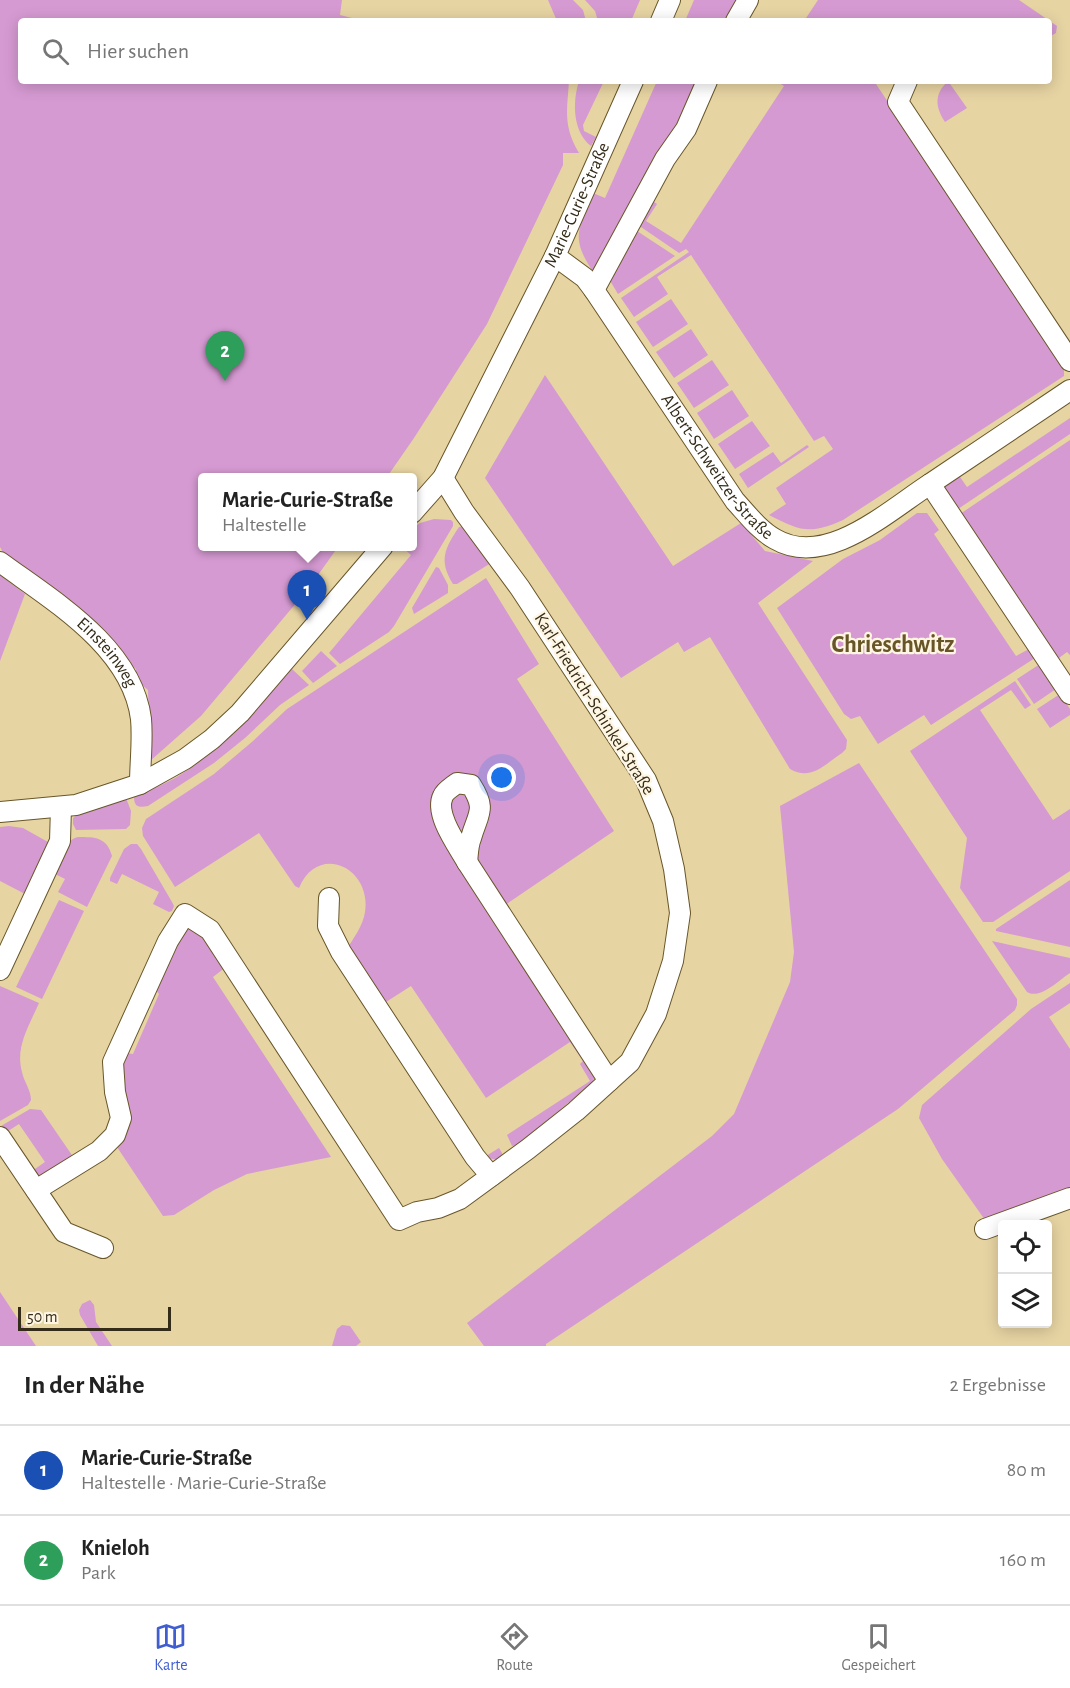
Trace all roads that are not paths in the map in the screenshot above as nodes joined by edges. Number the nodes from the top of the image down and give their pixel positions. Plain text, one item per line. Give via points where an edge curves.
1 (670, 0) edge
2 (748, 0) edge
3 (662, 18) edge
4 (738, 18) edge
5 (632, 84) edge
6 (706, 84) edge
7 (906, 84) edge
8 (555, 256) junction
9 (594, 290) junction
10 (1070, 361) edge
11 (1070, 390) edge
12 (442, 478) junction
13 (930, 484) junction
14 (417, 507) edge
15 (379, 551) edge
16 (0, 562) edge
17 (1070, 693) edge
18 (140, 784) junction
19 (68, 806) junction
20 (0, 812) edge
21 (467, 862) dead end
22 (329, 898) dead end
23 (0, 970) edge
24 (609, 1081) junction
25 (0, 1137) edge
26 (491, 1176) junction
27 (36, 1190) junction
28 (1070, 1198) edge
29 (985, 1229) dead end
30 (103, 1248) dead end

1 - 3 street
2 - 4 street
5 - 8 street, Marie-Curie-Straße
6 - 9 street via 686,129
7 - 10 street via 898,102
8 - 9 street, Albert-Schweitzer-Straße via 585,278
8 - 12 street, Marie-Curie-Straße
9 - 13 street, Albert-Schweitzer-Straße via 735,501 773,538 788,546 813,549 835,543
11 - 13 street, Albert-Schweitzer-Straße
12 - 14 street, Marie-Curie-Straße
12 - 24 street, Karl-Friedrich-Schinkel-Straße via 520,588 646,780 663,821 680,913 673,961 656,1014 630,1062
13 - 17 street
15 - 18 street via 233,720 185,759
16 - 18 street, Einsteinweg via 85,625 109,651 133,689 141,719
18 - 19 street
19 - 20 street
19 - 23 street via 60,841
21 - 24 street
22 - 26 street via 328,926 341,952
24 - 26 street, Karl-Friedrich-Schinkel-Straße
25 - 27 street
26 - 27 street, Karl-Friedrich-Schinkel-Straße via 460,1198 399,1220 210,930 185,914 168,941 114,1062 121,1118 115,1135 99,1151
27 - 30 street via 64,1232
28 - 29 street

